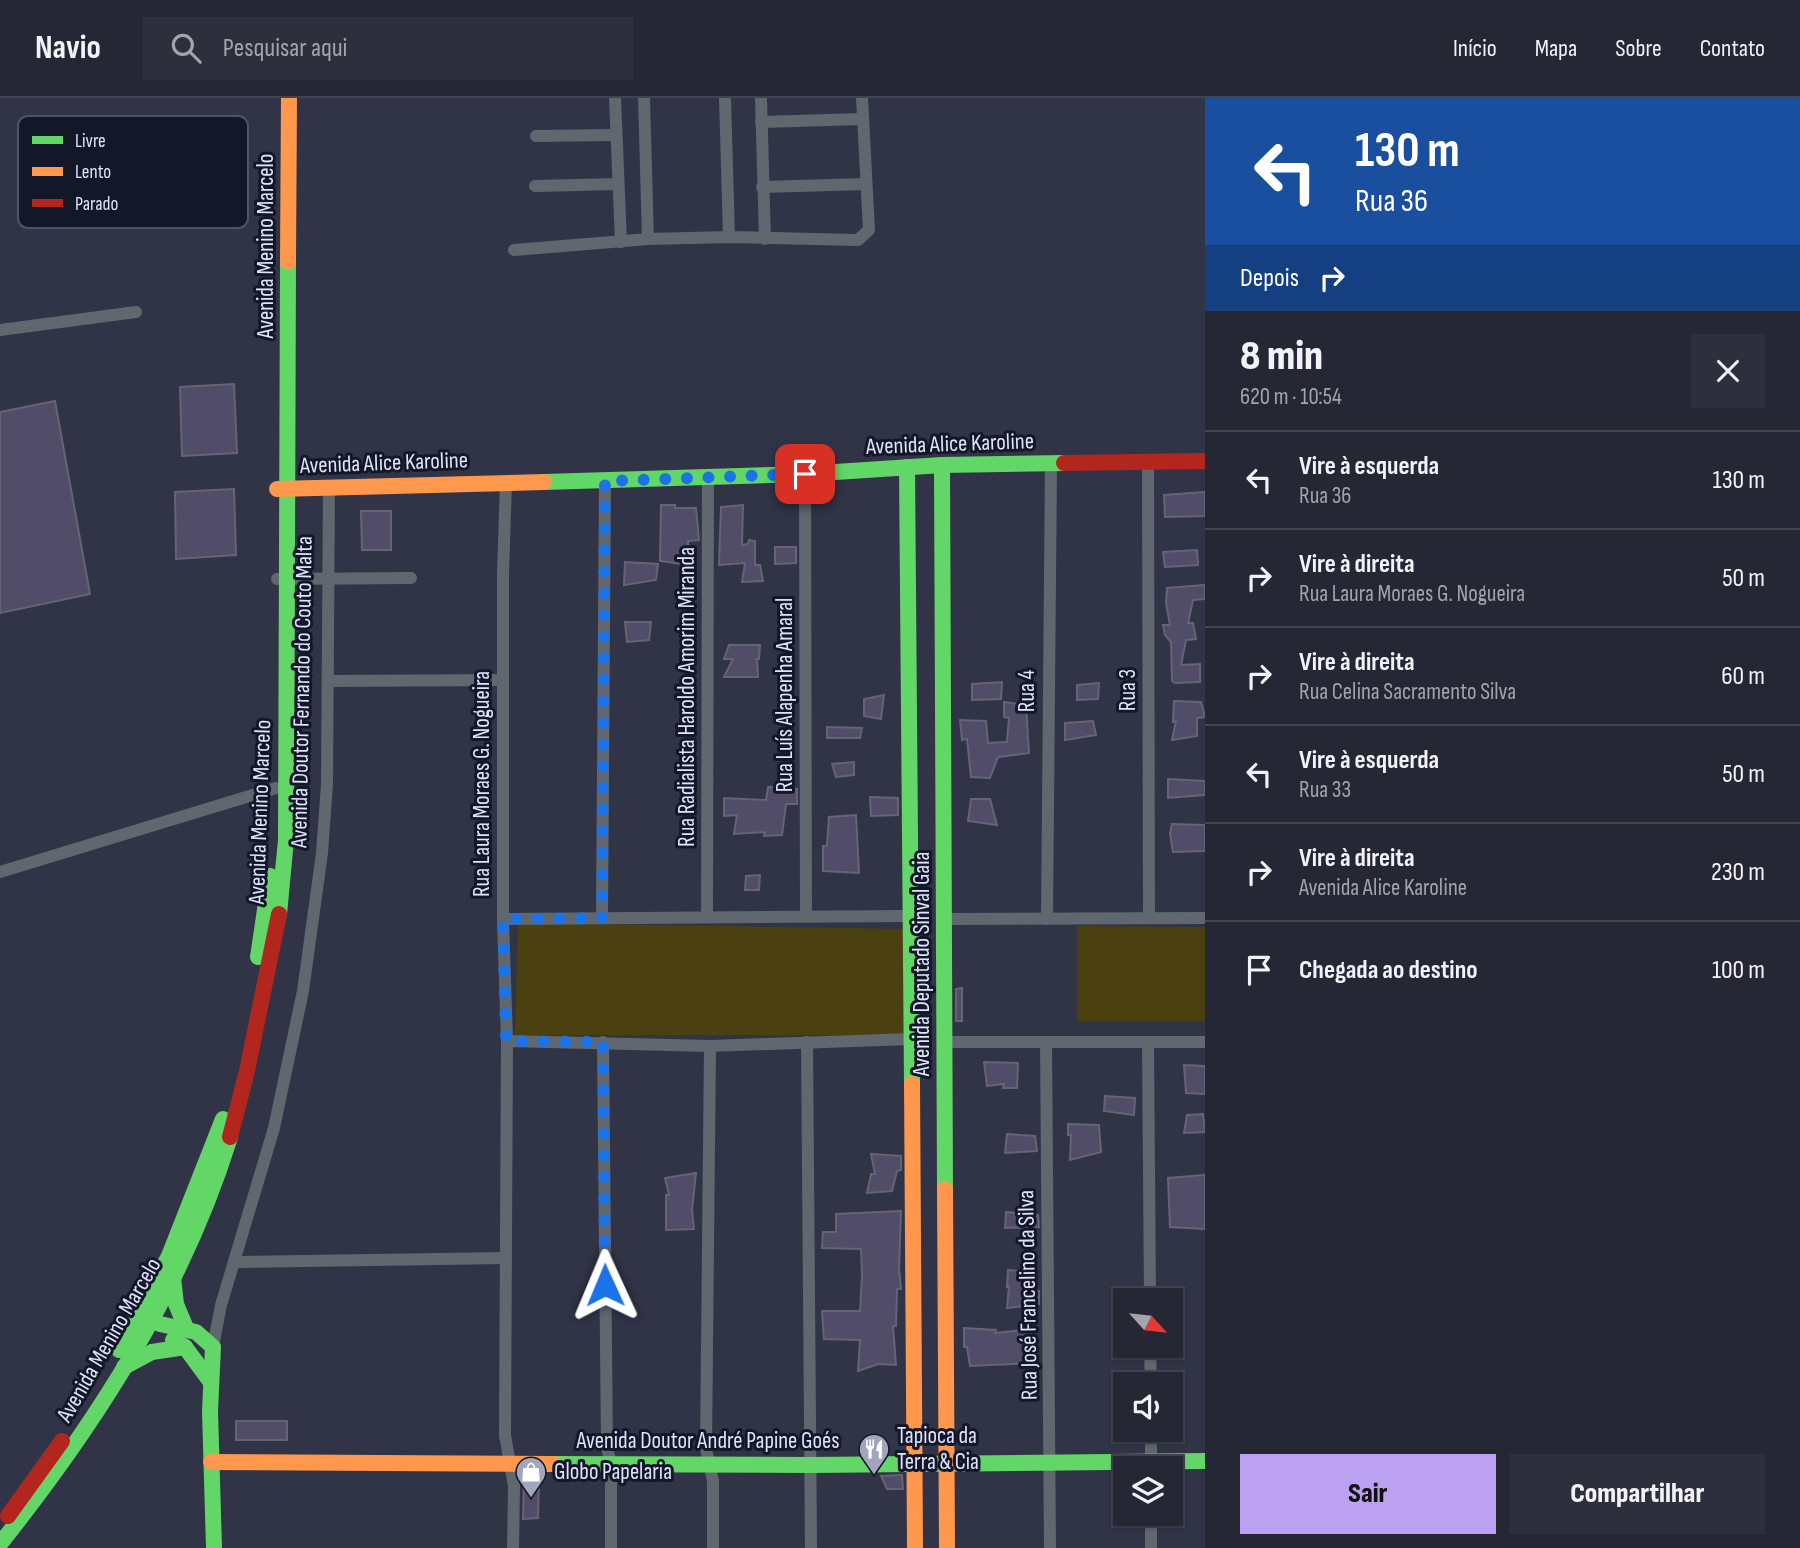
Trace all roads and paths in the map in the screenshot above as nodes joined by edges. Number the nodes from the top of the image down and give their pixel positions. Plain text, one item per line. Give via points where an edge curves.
1 (277, 98) edge
2 (289, 98) edge
3 (615, 98) edge
4 (645, 98) edge
5 (725, 98) edge
6 (761, 98) edge
7 (862, 98) edge
8 (862, 119) junction
9 (761, 122) junction
10 (615, 135) junction
11 (536, 136) dead end
12 (618, 184) junction
13 (865, 184) junction
14 (535, 186) dead end
15 (762, 187) junction
16 (729, 237) junction
17 (648, 239) junction
18 (765, 239) junction
19 (621, 242) junction
20 (514, 250) dead end
21 (136, 312) dead end
22 (0, 330) edge
23 (1205, 461) edge
24 (1148, 462) junction
25 (1051, 464) junction
26 (942, 465) junction
27 (907, 467) junction
28 (805, 474) junction
29 (708, 478) junction
30 (605, 481) junction
31 (506, 482) junction
32 (329, 486) junction
33 (282, 489) junction
34 (330, 577) junction
35 (411, 578) dead end
36 (282, 579) junction
37 (503, 680) junction
38 (329, 681) junction
39 (276, 788) junction
40 (0, 873) edge
41 (707, 916) junction
42 (806, 916) junction
43 (911, 916) junction
44 (602, 918) junction
45 (1205, 918) edge
46 (503, 919) junction
47 (945, 919) junction
48 (1047, 919) junction
49 (1149, 919) junction
50 (928, 984) junction
51 (911, 1040) junction
52 (506, 1041) junction
53 (603, 1042) junction
54 (807, 1042) junction
55 (945, 1042) junction
56 (1046, 1042) junction
57 (1148, 1042) junction
58 (1205, 1042) edge
59 (710, 1046) junction
60 (506, 1258) junction
61 (236, 1262) junction
62 (173, 1278) junction
63 (1150, 1288) edge
64 (143, 1320) junction
65 (186, 1328) junction
66 (184, 1347) junction
67 (213, 1348) junction
68 (123, 1368) junction
69 (210, 1381) junction
70 (1205, 1461) edge
71 (211, 1462) junction
72 (947, 1462) junction
73 (913, 1463) junction
74 (1050, 1463) junction
75 (1183, 1463) edge
76 (510, 1464) junction
77 (611, 1464) junction
78 (1113, 1464) edge
79 (710, 1465) junction
80 (810, 1465) junction
81 (0, 1525) edge
82 (1151, 1526) edge
83 (0, 1544) edge
84 (214, 1548) edge
85 (513, 1548) edge
86 (611, 1548) edge
87 (713, 1548) edge
88 (811, 1548) edge
89 (915, 1548) edge
90 (947, 1548) edge
91 (1050, 1548) edge
92 (1151, 1548) edge

1 - 33 street, Avenida Menino Marcelo
2 - 33 street, Avenida Menino Marcelo
3 - 10 street
4 - 17 street
5 - 16 street
6 - 9 street
7 - 8 street
8 - 9 street
8 - 13 street
9 - 15 street
10 - 11 street
10 - 12 street
12 - 14 street
12 - 19 street
13 - 15 street
13 - 18 street via 869,230 858,240
15 - 18 street
16 - 17 street
16 - 18 street
17 - 19 street
19 - 20 street
21 - 22 street
23 - 24 street, Avenida Alice Karoline
24 - 25 street, Avenida Alice Karoline
24 - 49 street, Rua 3
25 - 26 street, Avenida Alice Karoline
25 - 48 street, Rua 4
26 - 27 street, Avenida Alice Karoline
26 - 47 street, Avenida Deputado Sinval Gaia
27 - 28 street, Avenida Alice Karoline
27 - 43 street, Avenida Deputado Sinval Gaia
28 - 29 street, Avenida Alice Karoline
28 - 42 street, Rua Luís Alapenha Amaral
29 - 30 street, Avenida Alice Karoline
29 - 41 street, Rua Radialista Haroldo Amorim Miranda
30 - 31 street, Avenida Alice Karoline
30 - 44 street
31 - 32 street, Avenida Alice Karoline
31 - 37 street, Rua Laura Moraes G. Nogueira
32 - 33 street, Avenida Alice Karoline
32 - 34 street, Avenida Doutor Fernando do Couto Malta
33 - 36 street, Avenida Menino Marcelo
34 - 35 street
34 - 36 street
34 - 38 street, Avenida Doutor Fernando do Couto Malta
36 - 39 street, Avenida Menino Marcelo
36 - 62 street, Avenida Menino Marcelo via 286,840 278,918 244,1089 203,1213
37 - 38 street
37 - 46 street, Rua Laura Moraes G. Nogueira
38 - 61 street, Avenida Doutor Fernando do Couto Malta via 322,853 303,991 274,1128
39 - 40 street
39 - 64 street, Avenida Menino Marcelo via 272,865 228,1107
41 - 42 street
41 - 44 street
42 - 43 street
43 - 50 street, Avenida Deputado Sinval Gaia
44 - 46 street
45 - 49 street
46 - 52 street, Rua Laura Moraes G. Nogueira
47 - 48 street
47 - 50 street, Avenida Deputado Sinval Gaia
48 - 49 street
50 - 51 street, Avenida Deputado Sinval Gaia
50 - 55 street, Avenida Deputado Sinval Gaia
51 - 54 street
51 - 73 street, Avenida Deputado Sinval Gaia
52 - 53 street
52 - 60 street, Rua Laura Moraes G. Nogueira
53 - 59 street
53 - 77 street via 607,1447
54 - 59 street
54 - 80 street
55 - 56 street
55 - 72 street, Avenida Deputado Sinval Gaia
56 - 57 street
56 - 74 street, Rua José Francelino da Silva
57 - 58 street
57 - 63 street
59 - 79 street via 706,1449
60 - 61 street
60 - 76 street, Rua Laura Moraes G. Nogueira via 505,1435
61 - 67 street, Avenida Doutor Fernando do Couto Malta
62 - 64 street, Avenida Menino Marcelo
62 - 65 street via 179,1318
64 - 65 street
64 - 66 street
64 - 68 street, Avenida Menino Marcelo
64 - 81 street, Avenida Menino Marcelo
65 - 67 street via 202,1333
66 - 68 street via 164,1347
66 - 69 street
67 - 69 street, Avenida Doutor Fernando do Couto Malta
68 - 83 street, Avenida Menino Marcelo via 89,1427
69 - 71 street, Avenida Doutor Fernando do Couto Malta
70 - 75 street, Avenida Doutor André Papine Goés
71 - 76 street, Avenida Doutor André Papine Goés
71 - 84 street, Avenida Doutor Fernando do Couto Malta
72 - 73 street, Avenida Doutor André Papine Goés
72 - 74 street, Avenida Doutor André Papine Goés
72 - 90 street, Avenida Deputado Sinval Gaia
73 - 80 street, Avenida Doutor André Papine Goés
73 - 89 street, Avenida Deputado Sinval Gaia
74 - 78 street, Avenida Doutor André Papine Goés
74 - 91 street, Rua José Francelino da Silva
76 - 77 street, Avenida Doutor André Papine Goés
76 - 85 street, Rua Laura Moraes G. Nogueira
77 - 79 street, Avenida Doutor André Papine Goés
77 - 86 street
79 - 80 street, Avenida Doutor André Papine Goés
79 - 87 street
80 - 88 street
82 - 92 street

